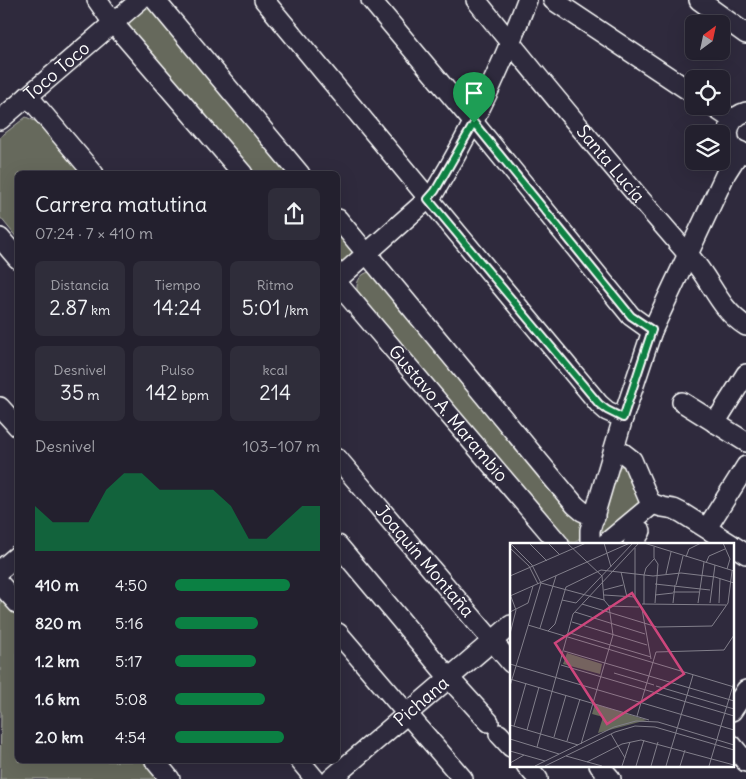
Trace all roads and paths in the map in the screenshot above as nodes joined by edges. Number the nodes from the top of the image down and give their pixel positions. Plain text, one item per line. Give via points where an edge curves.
1 (97, 0) edge
2 (140, 0) edge
3 (154, 0) edge
4 (264, 0) edge
5 (371, 0) edge
6 (476, 0) edge
7 (526, 0) edge
8 (553, 0) edge
9 (699, 0) edge
10 (113, 23) junction
11 (746, 34) edge
12 (511, 43) junction
13 (685, 88) edge
14 (746, 94) edge
15 (28, 96) junction
16 (746, 103) edge
17 (739, 116) edge
18 (0, 120) edge
19 (474, 123) junction
20 (743, 153) edge
21 (91, 171) edge
22 (240, 171) edge
23 (297, 171) edge
24 (428, 199) junction
25 (340, 221) edge
26 (0, 238) edge
27 (367, 254) junction
28 (687, 254) junction
29 (15, 256) edge
30 (340, 277) edge
31 (340, 286) edge
32 (746, 326) edge
33 (652, 330) junction
34 (746, 374) edge
35 (682, 402) dead end
36 (0, 407) edge
37 (623, 418) junction
38 (715, 423) junction
39 (15, 424) edge
40 (746, 442) edge
41 (614, 450) junction
42 (340, 461) edge
43 (746, 466) edge
44 (653, 504) junction
45 (595, 517) junction
46 (706, 528) junction
47 (558, 543) edge
48 (590, 543) edge
49 (606, 543) edge
50 (729, 543) edge
51 (340, 547) edge
52 (15, 558) edge
53 (0, 570) edge
54 (0, 584) edge
55 (15, 601) edge
56 (510, 626) edge
57 (340, 635) edge
58 (492, 641) junction
59 (510, 661) edge
60 (450, 678) junction
61 (746, 690) edge
62 (734, 708) edge
63 (407, 714) junction
64 (500, 734) edge
65 (734, 747) edge
66 (746, 762) edge
67 (157, 763) edge
68 (302, 763) edge
69 (527, 766) edge
70 (600, 766) edge
71 (170, 779) edge
72 (314, 779) edge
73 (331, 779) edge
74 (463, 779) edge
75 (538, 779) edge
76 (611, 779) edge

1 - 10 street
2 - 10 street, Toco Toco
3 - 23 street
4 - 24 street
5 - 19 street
6 - 12 street, Santa Lucía
7 - 12 street
8 - 13 street
9 - 11 street
10 - 15 street, Toco Toco
10 - 22 street
12 - 19 street
12 - 28 street, Santa Lucía
14 - 16 street
15 - 18 street, Toco Toco
15 - 21 street
17 - 20 street via 728,131 732,145
19 - 24 street
19 - 33 street via 631,316
20 - 28 street via 726,173
24 - 27 street
24 - 37 street via 599,404
25 - 27 street
26 - 29 street
27 - 30 street
27 - 45 street via 575,505
28 - 32 street, Santa Lucía via 724,307
28 - 33 street
31 - 47 street, Gustavo A. Marambio
33 - 37 street
34 - 38 street
35 - 38 street
36 - 39 street
37 - 41 street
38 - 40 street
41 - 44 street via 632,460
41 - 45 street
42 - 58 street, Joaquín Montaña
43 - 46 street
44 - 46 street via 682,512
44 - 49 street
45 - 48 street
46 - 50 street
51 - 60 street
52 - 53 street
54 - 55 street
56 - 58 street, Pichana
57 - 63 street
58 - 59 street, Joaquín Montaña
58 - 60 street, Pichana
60 - 63 street, Pichana
60 - 64 street
61 - 62 street
63 - 73 street, Pichana
63 - 74 street
65 - 66 street
67 - 71 street
68 - 72 street
69 - 75 street
70 - 76 street

